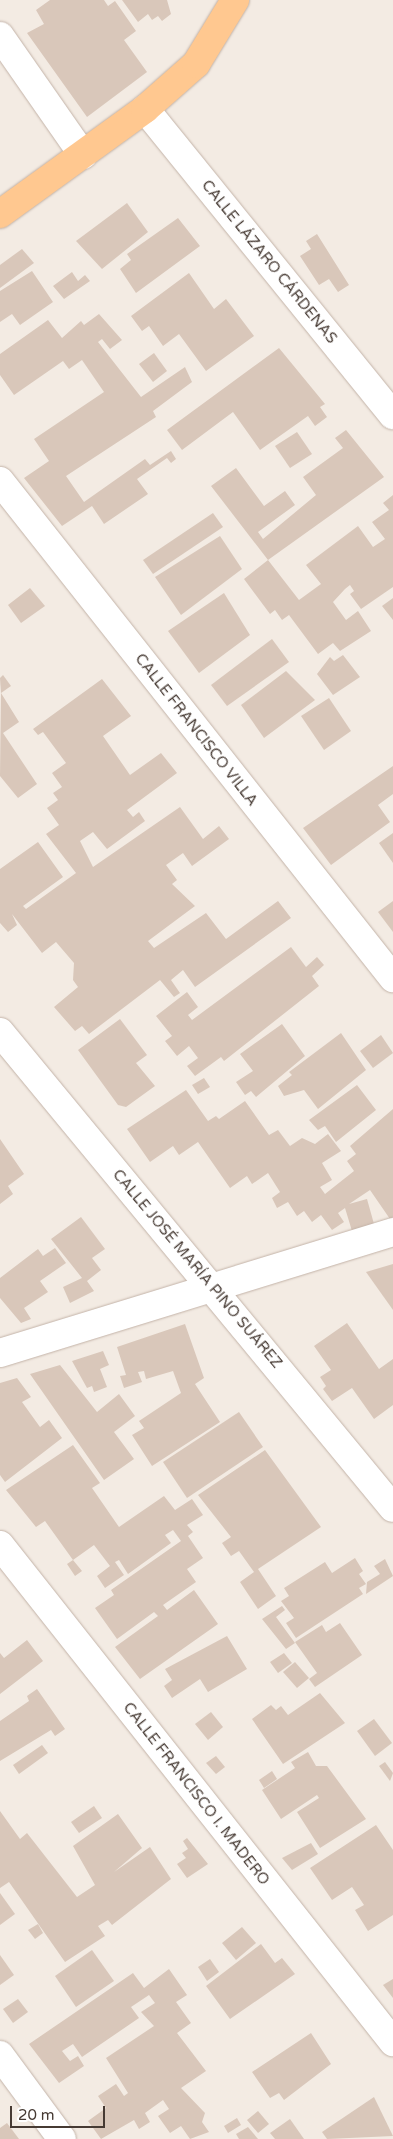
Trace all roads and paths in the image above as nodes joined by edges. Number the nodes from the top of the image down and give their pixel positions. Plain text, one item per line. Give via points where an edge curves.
1 (234, 0) edge
2 (0, 36) edge
3 (145, 109) junction
4 (83, 154) junction
5 (0, 214) edge
6 (393, 415) edge
7 (0, 481) edge
8 (393, 978) edge
9 (0, 1032) edge
10 (393, 1232) edge
11 (213, 1287) junction
12 (0, 1353) edge
13 (393, 1508) edge
14 (0, 1545) edge
15 (393, 2042) edge
16 (0, 2055) edge
17 (62, 2139) edge

1 - 3 main road via 196,64
2 - 4 street
3 - 4 main road
3 - 6 street, CALLE LÁZARO CÁRDENAS
4 - 5 main road
7 - 8 street, CALLE FRANCISCO VILLA
9 - 11 street, CALLE JOSÉ MARÍA PINO SUÁREZ
10 - 11 street
11 - 12 street
11 - 13 street, CALLE JOSÉ MARÍA PINO SUÁREZ
14 - 15 street, CALLE FRANCISCO I. MADERO
16 - 17 street

